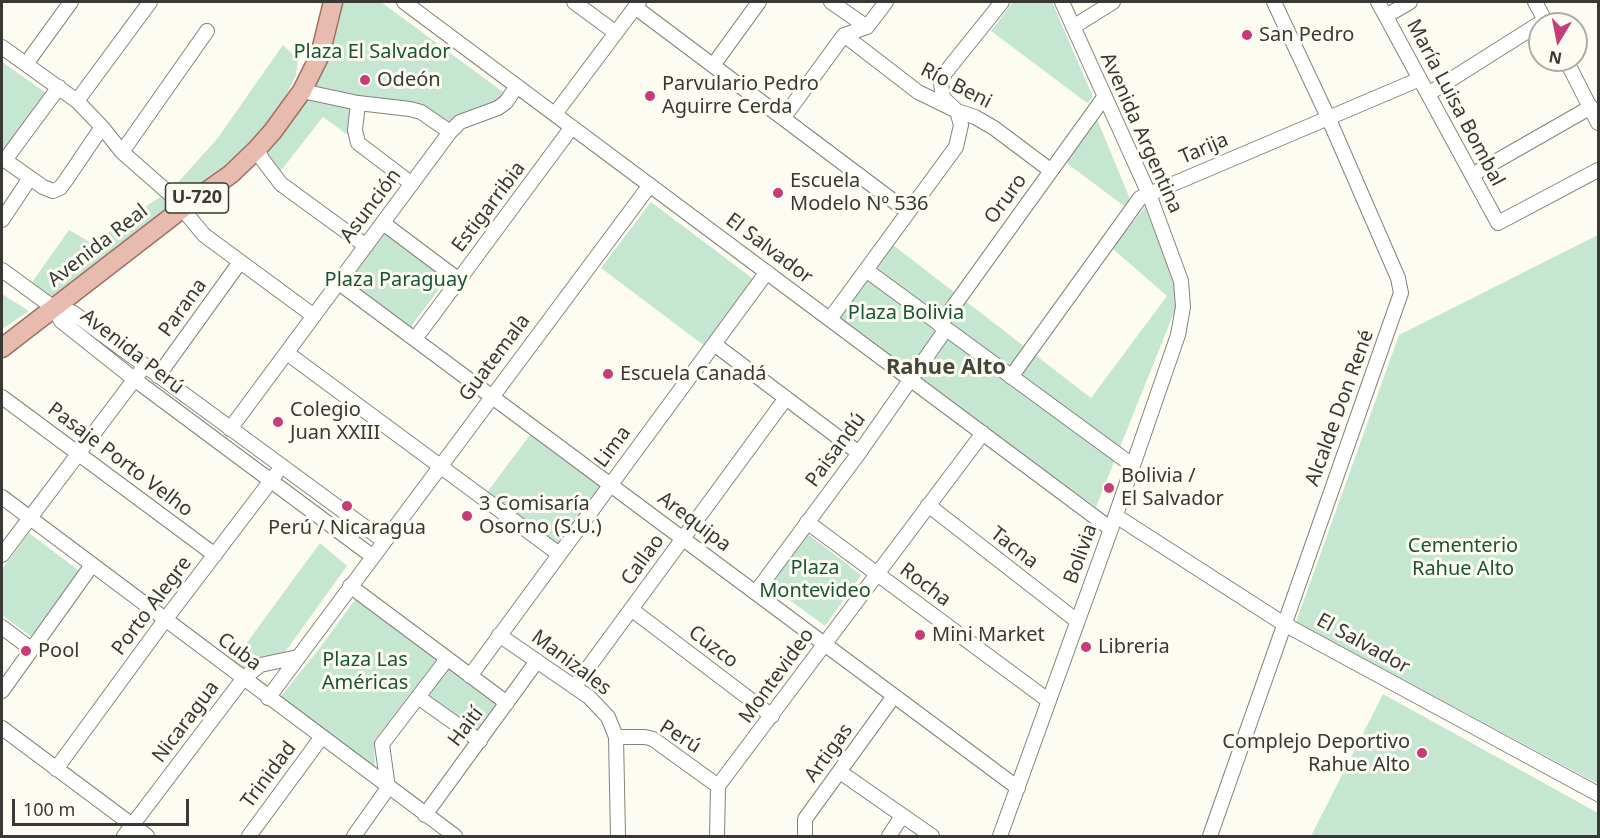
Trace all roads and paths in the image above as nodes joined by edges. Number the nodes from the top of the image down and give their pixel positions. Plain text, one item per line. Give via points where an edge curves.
1 (71, 2) edge
2 (150, 2) edge
3 (333, 2) edge
4 (404, 2) edge
5 (574, 2) edge
6 (759, 2) edge
7 (831, 2) edge
8 (886, 2) edge
9 (1002, 2) edge
10 (1062, 2) edge
11 (1113, 2) edge
12 (1274, 2) edge
13 (1378, 2) edge
14 (1410, 2) edge
15 (637, 4) edge
16 (1386, 16) junction
17 (867, 27) junction
18 (1073, 27) junction
19 (207, 31) dead end
20 (616, 33) junction
21 (1528, 33) edge
22 (843, 34) junction
23 (2, 47) edge
24 (26, 63) junction
25 (714, 64) junction
26 (1572, 72) edge
27 (1420, 79) junction
28 (517, 86) junction
29 (59, 87) junction
30 (302, 91) junction
31 (1428, 94) junction
32 (1105, 96) junction
33 (77, 101) junction
34 (358, 103) junction
35 (1591, 107) junction
36 (957, 111) junction
37 (555, 114) junction
38 (784, 117) junction
39 (1328, 117) junction
40 (1599, 123) edge
41 (102, 127) junction
42 (572, 127) junction
43 (450, 132) junction
44 (257, 149) junction
45 (122, 152) junction
46 (3, 159) edge
47 (1050, 170) junction
48 (1599, 170) edge
49 (1472, 175) junction
50 (30, 178) junction
51 (412, 184) junction
52 (650, 184) junction
53 (1149, 194) junction
54 (183, 208) junction
55 (908, 212) junction
56 (2, 220) edge
57 (383, 223) junction
58 (366, 246) junction
59 (240, 262) junction
60 (2, 270) edge
61 (866, 270) junction
62 (767, 272) junction
63 (459, 280) junction
64 (1181, 281) joint
65 (339, 282) junction
66 (54, 308) junction
67 (314, 316) junction
68 (830, 319) junction
69 (943, 327) junction
70 (416, 339) junction
71 (714, 344) junction
72 (2, 348) edge
73 (286, 353) junction
74 (145, 366) junction
75 (158, 376) junction
76 (1011, 377) junction
77 (135, 379) junction
78 (912, 380) junction
79 (492, 395) junction
80 (2, 397) edge
81 (786, 398) junction
82 (230, 429) junction
83 (983, 433) junction
84 (859, 453) junction
85 (78, 454) junction
86 (1132, 465) junction
87 (439, 466) junction
88 (281, 467) junction
89 (271, 481) junction
90 (610, 484) junction
91 (2, 497) edge
92 (928, 505) junction
93 (30, 518) junction
94 (807, 522) junction
95 (1114, 522) junction
96 (683, 538) junction
97 (384, 541) junction
98 (559, 554) junction
99 (2, 555) edge
100 (215, 555) junction
101 (372, 556) junction
102 (92, 565) junction
103 (877, 573) junction
104 (350, 586) junction
105 (756, 592) junction
106 (631, 609) junction
107 (165, 620) junction
108 (1077, 621) junction
109 (1284, 624) junction
110 (2, 627) edge
111 (499, 635) junction
112 (824, 644) junction
113 (32, 649) junction
114 (298, 657) junction
115 (447, 659) junction
116 (537, 661) junction
117 (470, 676) junction
118 (243, 679) junction
119 (574, 687) junction
120 (2, 691) edge
121 (894, 696) junction
122 (418, 697) junction
123 (268, 698) junction
124 (1048, 700) junction
125 (507, 703) junction
126 (772, 716) junction
127 (2, 728) edge
128 (616, 736) junction
129 (321, 738) junction
130 (480, 741) junction
131 (56, 770) junction
132 (840, 772) junction
133 (718, 786) junction
134 (388, 788) junction
135 (1018, 788) junction
136 (1599, 794) edge
137 (425, 815) junction
138 (902, 816) junction
139 (128, 831) edge
140 (147, 837) edge
141 (249, 837) edge
142 (354, 837) edge
143 (455, 837) edge
144 (618, 837) edge
145 (717, 837) edge
146 (805, 837) edge
147 (889, 837) edge
148 (932, 837) edge
149 (1000, 837) edge
150 (1210, 837) edge

1 - 24 street
2 - 33 street
3 - 30 main road, Avenida Real / U-720 via 320,55
4 - 28 street, El Salvador
5 - 20 street
6 - 25 street
7 - 17 street
8 - 17 street
9 - 36 street via 941,83 943,98
10 - 18 street, Avenida Argentina
11 - 18 street
12 - 39 street, Alcalde Don René
13 - 16 street, María Luisa Bombal
14 - 16 street
15 - 20 street
15 - 25 street
16 - 27 street, María Luisa Bombal
17 - 22 street
18 - 32 street, Avenida Argentina
19 - 45 street
20 - 37 street
21 - 31 street
22 - 36 street, Río Beni via 918,92
22 - 38 street
23 - 24 street
24 - 29 street
25 - 38 street
26 - 35 street
27 - 31 street, María Luisa Bombal
27 - 39 street, Tarija
28 - 37 street, El Salvador
28 - 43 street, Asunción via 498,108 460,122
29 - 33 street
29 - 46 street
30 - 34 street
30 - 44 main road, Avenida Real / U-720
31 - 49 street, María Luisa Bombal
32 - 47 street, Oruro
32 - 53 street, Avenida Argentina
33 - 41 street
34 - 43 street via 421,112
34 - 51 street via 358,143
35 - 40 street
35 - 49 street
36 - 47 street, Río Beni via 994,128
36 - 55 street via 962,125 956,147
37 - 42 street, El Salvador
38 - 55 street
39 - 53 street, Tarija
39 - 109 street, Alcalde Don René via 1401,293
41 - 45 street
41 - 50 street via 60,188 53,191
42 - 52 street, El Salvador
42 - 63 street, Estigarribia
43 - 51 street, Asunción
44 - 54 main road, Avenida Real / U-720 via 231,174
44 - 58 street via 281,184
45 - 54 street
46 - 50 street
47 - 69 street, Oruro
48 - 49 street, María Luisa Bombal via 1497,223
50 - 56 street
51 - 57 street, Asunción
52 - 62 street, El Salvador
52 - 79 street, Guatemala
53 - 64 street, Avenida Argentina
53 - 76 street, Tarija via 1140,198
54 - 59 street via 204,235
54 - 66 main road, Avenida Real / U-720
55 - 61 street
57 - 58 street, Asunción
57 - 63 street
58 - 65 street, Asunción
59 - 67 street
59 - 75 street, Parana
60 - 66 street
61 - 68 street
61 - 69 street
62 - 68 street, El Salvador
62 - 71 street, Lima
63 - 70 street, Estigarribia
64 - 86 street, Bolivia via 1184,307 1178,335
65 - 67 street, Asunción
65 - 70 street, Arequipa
66 - 72 main road, Avenida Real / U-720
66 - 74 street, Avenida Perú via 72,312
66 - 77 street, Avenida Perú via 62,321
67 - 73 street, Asunción
68 - 78 street, El Salvador
69 - 76 street
69 - 78 street, Paisandú
70 - 79 street, Arequipa
71 - 81 street
71 - 90 street, Lima
73 - 82 street, Asunción
73 - 87 street
74 - 75 street, Avenida Perú
74 - 77 street
75 - 82 street, Avenida Perú
76 - 86 street
77 - 85 street
77 - 89 street, Avenida Perú
78 - 83 street, El Salvador
78 - 84 street, Paisandú
79 - 87 street, Guatemala
79 - 90 street, Arequipa
80 - 85 street, Pasaje Porto Velho
81 - 84 street
81 - 96 street, Callao
82 - 88 street, Avenida Perú
83 - 92 street, Montevideo
83 - 95 street, El Salvador
84 - 94 street, Paisandú
85 - 93 street
85 - 100 street, Pasaje Porto Velho
86 - 95 street, Bolivia
87 - 97 street, Guatemala
87 - 98 street
88 - 89 street, Porto Alegre
88 - 97 street, Avenida Perú
89 - 100 street, Porto Alegre
89 - 101 street, Avenida Perú
90 - 96 street, Arequipa
90 - 98 street, Lima
91 - 93 street, Cuba
92 - 103 street, Montevideo
92 - 108 street, Tacna
93 - 99 street
93 - 102 street, Cuba
94 - 103 street, Rocha
94 - 105 street, Paisandú
95 - 108 street, Bolivia
95 - 109 street, El Salvador
96 - 105 street, Arequipa
96 - 106 street, Callao
97 - 101 street, Guatemala
98 - 111 street, Lima
100 - 107 street, Porto Alegre
101 - 104 street
102 - 107 street, Cuba
102 - 113 street
103 - 112 street, Montevideo
103 - 124 street, Rocha
104 - 114 street
104 - 115 street
105 - 112 street, Arequipa
106 - 119 street, Callao
106 - 126 street, Cuzco
107 - 118 street, Cuba
107 - 131 street, Porto Alegre
108 - 124 street, Bolivia
109 - 136 street, El Salvador
109 - 150 street, Alcalde Don René
110 - 113 street
111 - 116 street, Manizales
111 - 117 street, Lima
112 - 121 street, Arequipa
112 - 126 street, Montevideo
113 - 120 street
114 - 118 street, Nicaragua via 260,665
114 - 123 street
115 - 117 street
115 - 122 street
116 - 119 street, Manizales
116 - 125 street, Haití
117 - 125 street
118 - 123 street, Cuba
118 - 139 street, Nicaragua
119 - 128 street, Manizales via 603,709
121 - 132 street, Artigas
121 - 135 street, Arequipa
122 - 130 street
122 - 134 street via 382,744
123 - 129 street, Cuba
124 - 135 street, Bolivia
125 - 130 street, Haití
126 - 133 street, Montevideo
127 - 131 street
128 - 133 street, Perú via 653,739
128 - 144 street, Manizales
129 - 134 street, Cuba
129 - 141 street, Trinidad
130 - 137 street, Haití
131 - 139 street
132 - 138 street
132 - 146 street, Artigas via 805,819
133 - 145 street
134 - 137 street, Cuba
134 - 142 street
135 - 149 street, Bolivia
137 - 143 street, Cuba
138 - 147 street
138 - 148 street
139 - 140 street

